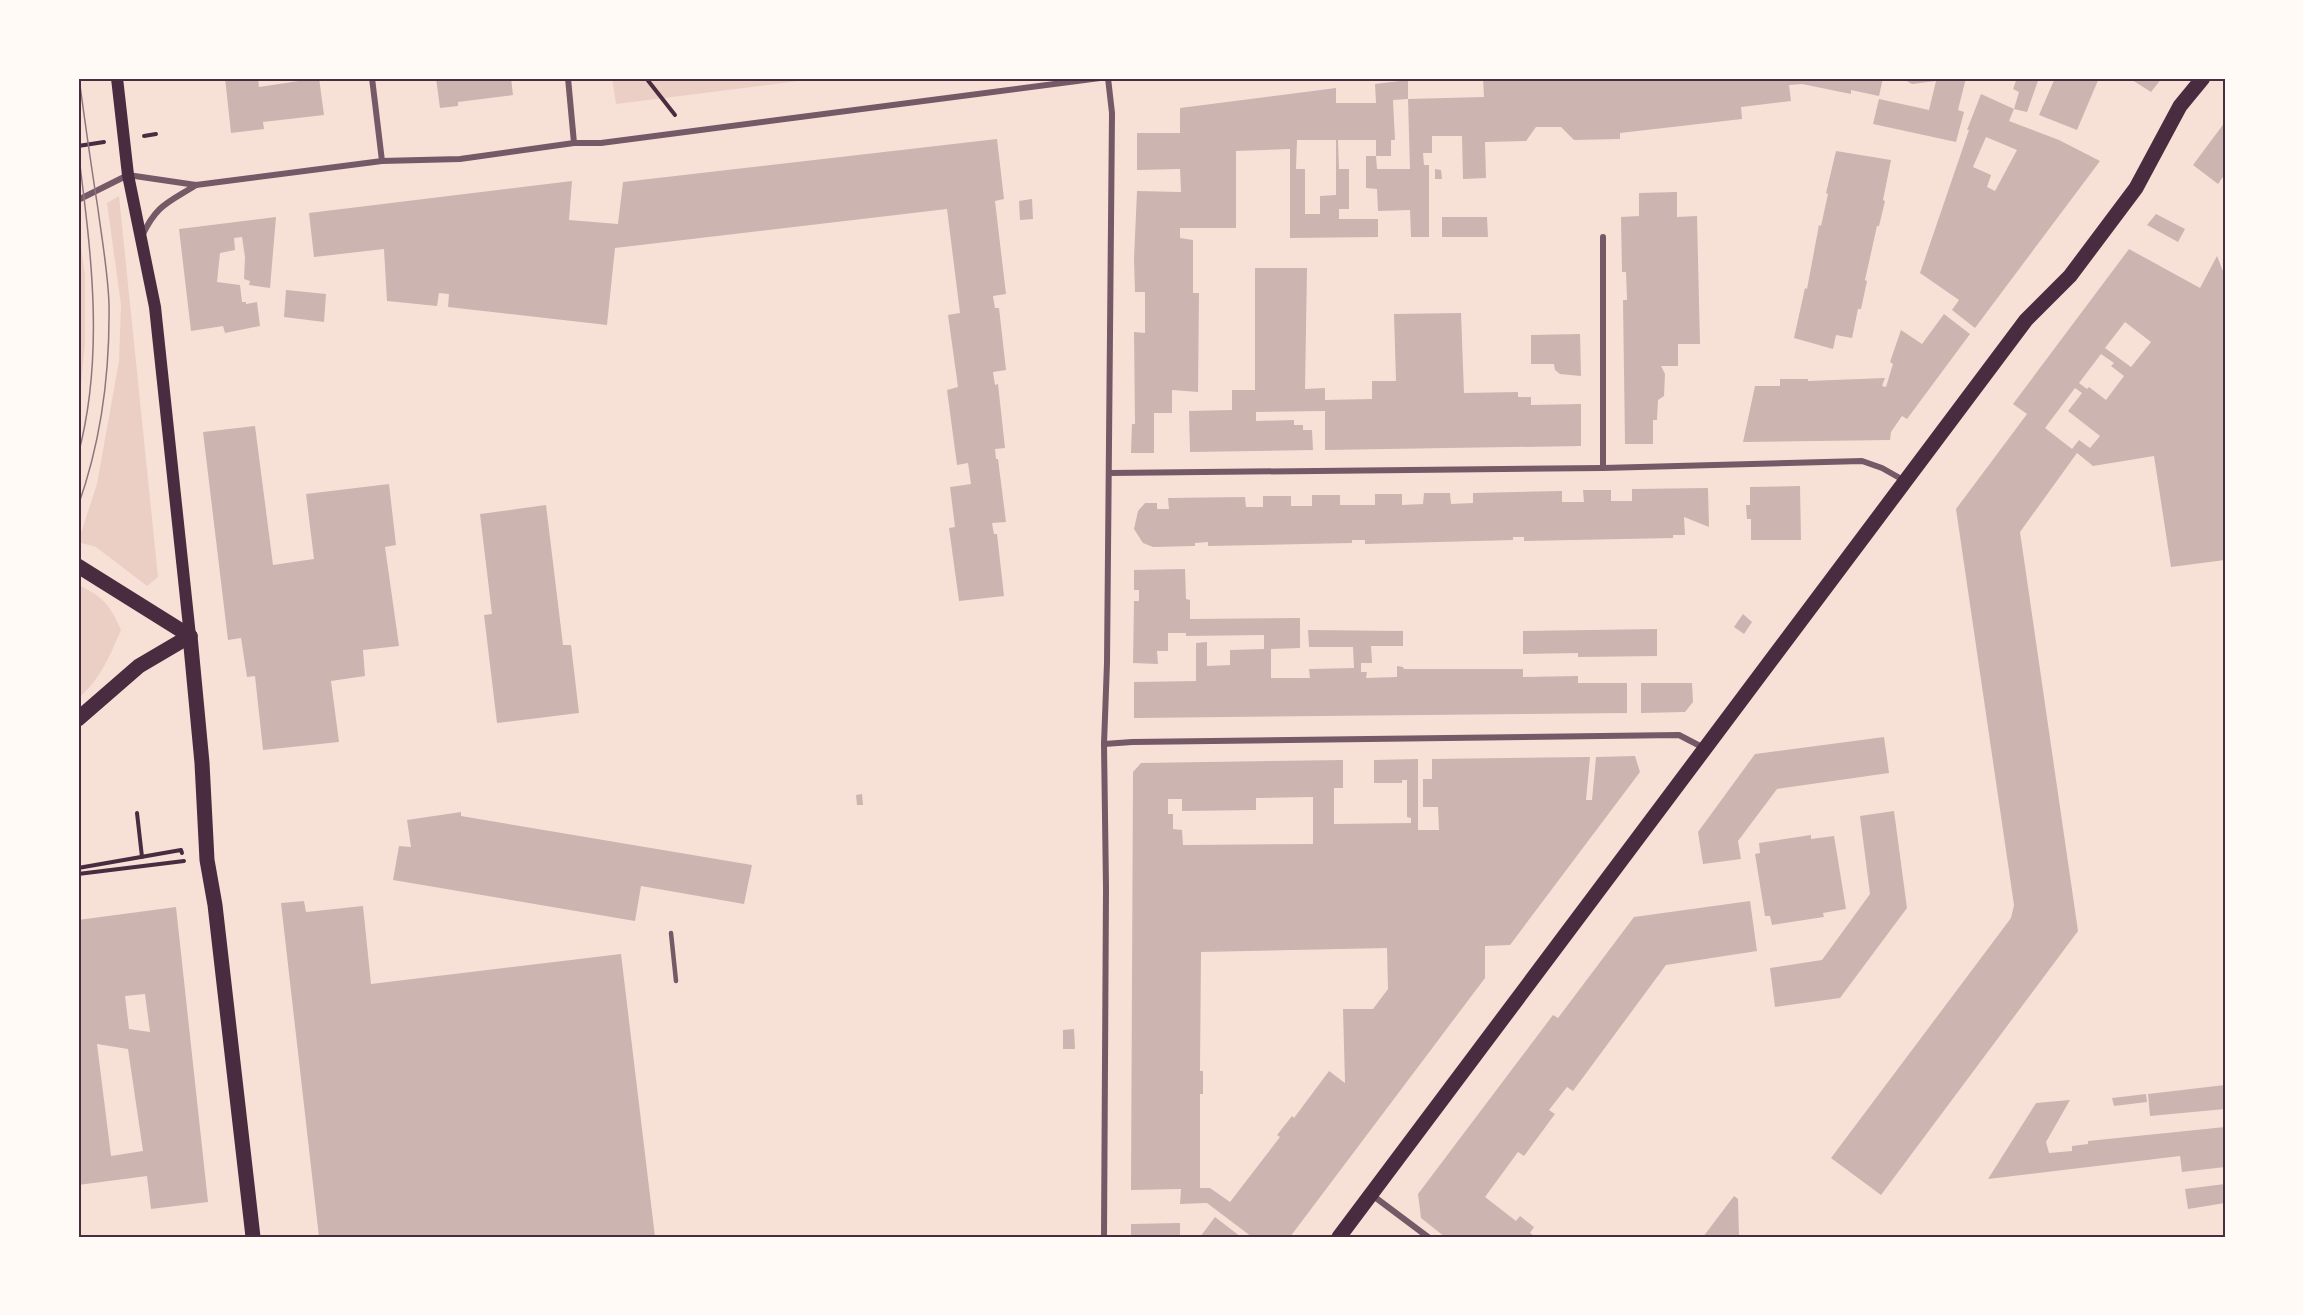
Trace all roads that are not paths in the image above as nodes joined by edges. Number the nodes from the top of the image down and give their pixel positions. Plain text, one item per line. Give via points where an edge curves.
1 (117, 78) edge
2 (372, 78) edge
3 (568, 78) edge
4 (1100, 78) edge
5 (1108, 78) edge
6 (2203, 78) edge
7 (574, 143) junction
8 (382, 161) junction
9 (128, 175) junction
10 (196, 184) junction
11 (78, 200) edge
12 (1603, 237) dead end
13 (140, 240) junction
14 (1603, 468) junction
15 (1110, 473) junction
16 (1907, 481) junction
17 (78, 566) edge
18 (190, 636) junction
19 (78, 719) edge
20 (1104, 744) junction
21 (1705, 748) junction
22 (671, 933) dead end
23 (676, 981) dead end
24 (1371, 1194) junction
25 (252, 1237) edge
26 (1104, 1237) edge
27 (1339, 1237) edge
28 (1428, 1237) edge

1 - 9 main road
2 - 8 street
3 - 7 street
4 - 7 street via 601,143
5 - 15 street via 1112,113
6 - 16 main road via 2180,106 2136,188 2070,276 2026,320
7 - 8 street via 460,159
8 - 10 street
9 - 10 street
9 - 11 street
9 - 13 main road
10 - 13 street via 160,207
12 - 14 street
13 - 18 main road via 155,308
14 - 15 street
14 - 16 street via 1862,461
15 - 20 street
16 - 21 main road
17 - 18 main road
18 - 19 main road via 139,666
18 - 25 main road via 207,860
20 - 21 street via 1679,735
20 - 26 street
21 - 24 main road
22 - 23 lane
24 - 27 main road
24 - 28 street

